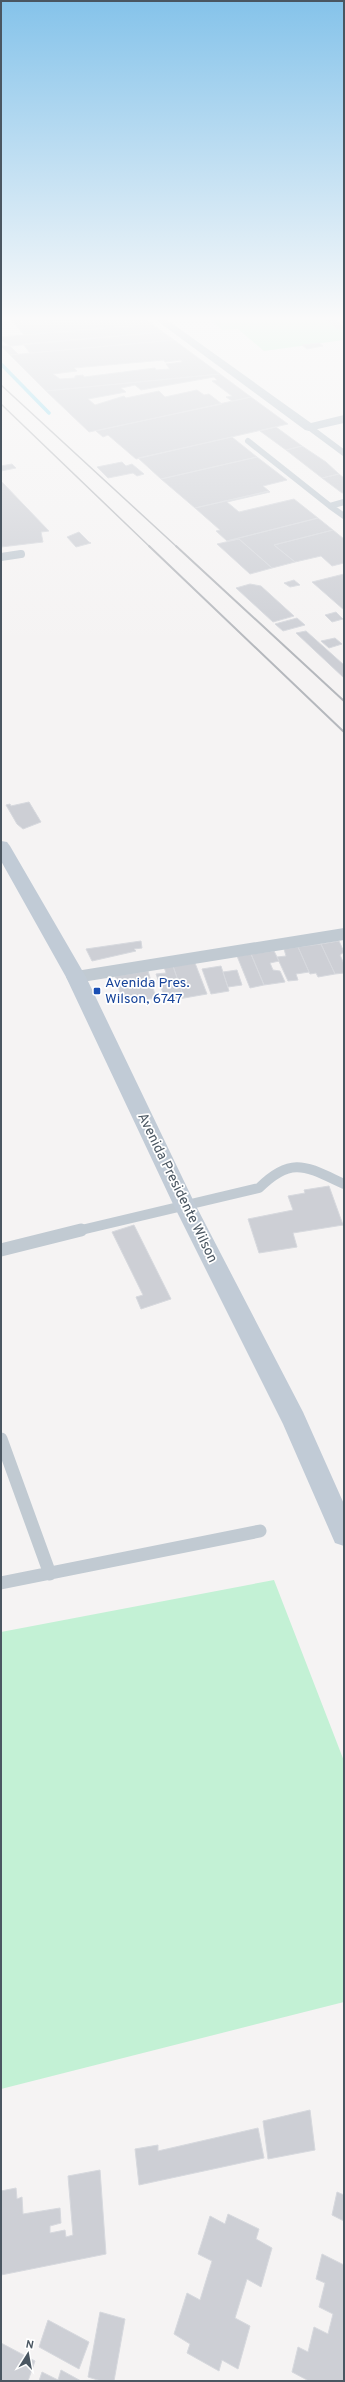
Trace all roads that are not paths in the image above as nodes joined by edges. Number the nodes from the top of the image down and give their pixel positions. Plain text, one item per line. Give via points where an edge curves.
1 (311, 428) edge
2 (248, 441) dead end
3 (344, 453) edge
4 (344, 502) edge
5 (330, 506) junction
6 (344, 516) edge
7 (21, 554) dead end
8 (1, 556) edge
9 (1, 846) edge
10 (344, 934) edge
11 (76, 977) junction
12 (344, 1184) edge
13 (184, 1204) junction
14 (1, 1250) edge
15 (1, 1439) edge
16 (260, 1531) dead end
17 (344, 1534) edge
18 (50, 1574) junction
19 (1, 1583) edge

1 - 3 lane
2 - 5 lane
4 - 5 lane
5 - 6 lane
7 - 8 lane
9 - 11 main road, Avenida Presidente Wilson
10 - 11 street
11 - 13 main road, Avenida Presidente Wilson
12 - 13 lane via 310,1168 290,1167 274,1173 259,1188
13 - 14 lane
13 - 17 main road, Avenida Presidente Wilson via 290,1413
15 - 18 lane
16 - 18 lane
18 - 19 lane

